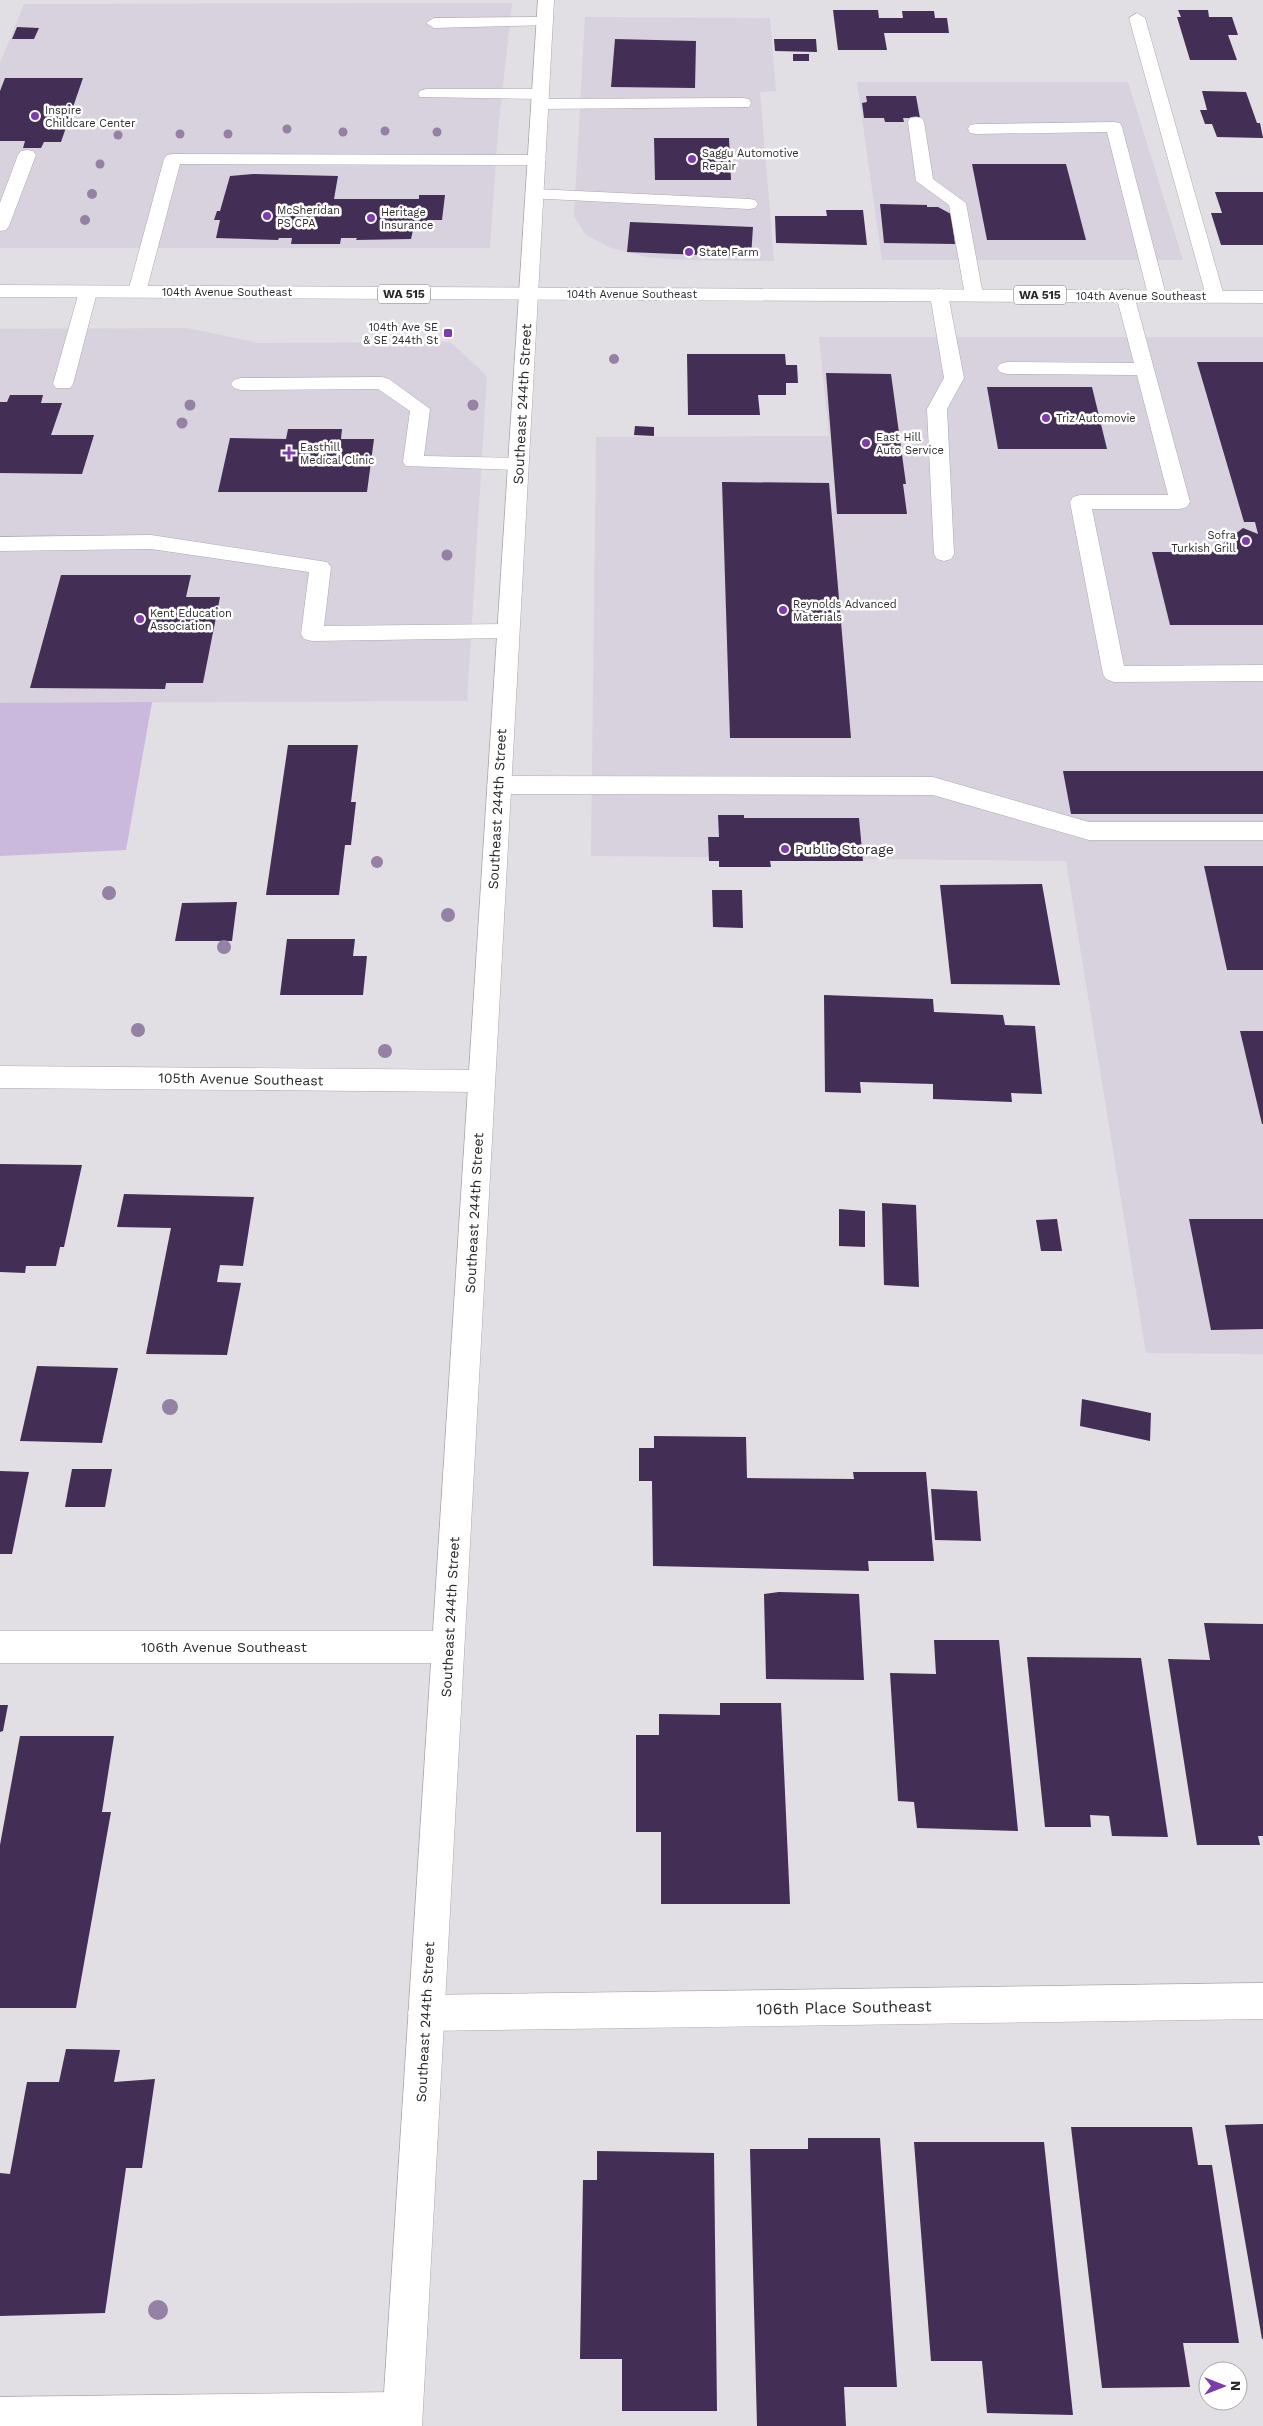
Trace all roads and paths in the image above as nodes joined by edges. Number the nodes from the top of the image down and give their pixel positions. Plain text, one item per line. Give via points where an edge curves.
1 (546, 0) edge
2 (1137, 18) dead end
3 (545, 22) junction
4 (434, 23) dead end
5 (426, 94) dead end
6 (540, 99) junction
7 (742, 103) dead end
8 (916, 122) dead end
9 (976, 129) dead end
10 (27, 155) dead end
11 (536, 160) junction
12 (534, 194) junction
13 (749, 204) dead end
14 (0, 226) edge
15 (0, 291) edge
16 (88, 292) junction
17 (137, 292) junction
18 (528, 294) junction
19 (939, 295) junction
20 (1125, 295) junction
21 (1157, 295) junction
22 (974, 296) junction
23 (1215, 296) junction
24 (1263, 297) edge
25 (1007, 368) dead end
26 (1145, 369) junction
27 (63, 384) dead end
28 (240, 384) dead end
29 (518, 464) junction
30 (0, 544) edge
31 (944, 554) dead end
32 (508, 631) junction
33 (1263, 673) edge
34 (499, 785) junction
35 (1263, 831) edge
36 (0, 1076) edge
37 (481, 1081) junction
38 (0, 1647) edge
39 (448, 1647) junction
40 (1263, 2001) edge
41 (426, 2013) junction
42 (0, 2417) edge
43 (402, 2419) edge

1 - 3 street, Southeast 244th Street
2 - 23 street
3 - 4 street
3 - 6 street, Southeast 244th Street
5 - 6 street
6 - 7 street
6 - 11 street, Southeast 244th Street
8 - 22 street via 925,181 957,204
9 - 21 street via 1114,127
10 - 14 street
11 - 12 street, Southeast 244th Street
11 - 17 street via 173,159
12 - 13 street
12 - 18 street, Southeast 244th Street
15 - 16 street, 104th Avenue Southeast / WA 515
16 - 17 street, 104th Avenue Southeast / WA 515
16 - 27 street
17 - 18 street, 104th Avenue Southeast / WA 515
18 - 19 street, 104th Avenue Southeast / WA 515
18 - 29 street, Southeast 244th Street
19 - 22 street, 104th Avenue Southeast / WA 515
19 - 31 street via 954,378 936,409
20 - 21 street, 104th Avenue Southeast / WA 515
20 - 22 street, 104th Avenue Southeast / WA 515
20 - 26 street
21 - 23 street, 104th Avenue Southeast / WA 515
23 - 24 street, 104th Avenue Southeast / WA 515
25 - 26 street
26 - 33 street via 1180,502 1080,502 1114,674
28 - 29 street via 382,383 420,409 413,462
29 - 32 street, Southeast 244th Street
30 - 32 street via 151,542 320,568 312,634
32 - 34 street, Southeast 244th Street
34 - 35 street via 933,786 1089,831
34 - 37 street, Southeast 244th Street
36 - 37 street, 105th Avenue Southeast
37 - 39 street, Southeast 244th Street
38 - 39 street, 106th Avenue Southeast
39 - 41 street, Southeast 244th Street
40 - 41 street, 106th Place Southeast
41 - 43 street, Southeast 244th Street
42 - 43 street

